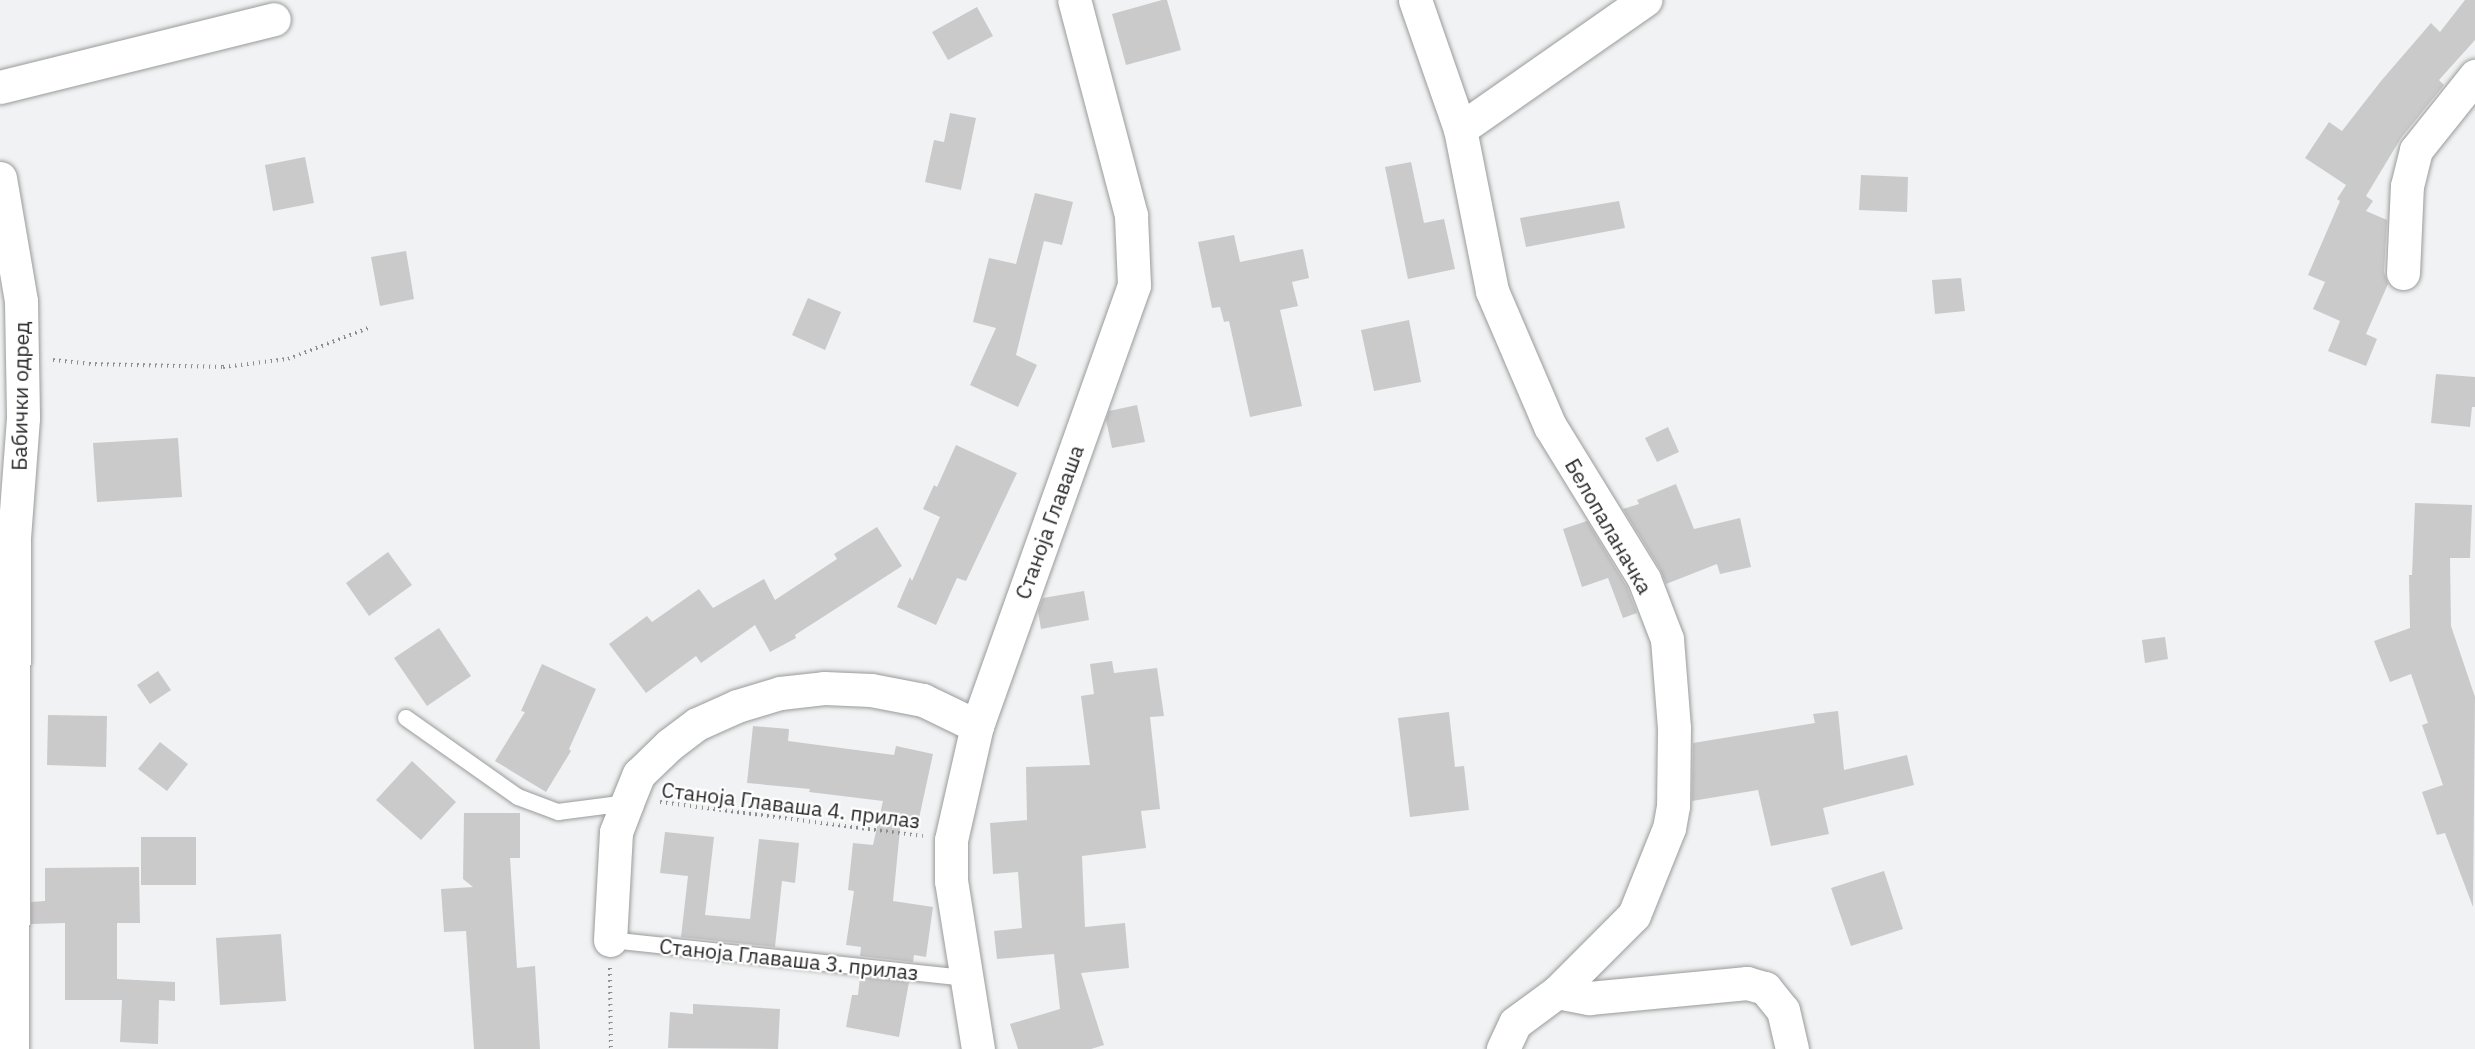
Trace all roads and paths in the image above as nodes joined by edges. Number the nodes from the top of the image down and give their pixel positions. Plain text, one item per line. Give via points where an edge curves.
1 (1074, 0) edge
2 (1415, 0) edge
3 (1646, 0) edge
4 (274, 19) dead end
5 (2475, 76) edge
6 (0, 87) edge
7 (1460, 129) junction
8 (0, 177) edge
9 (2403, 273) dead end
10 (371, 327) dead end
11 (22, 357) junction
12 (406, 718) dead end
13 (977, 726) junction
14 (627, 803) junction
15 (951, 840) junction
16 (610, 940) junction
17 (968, 978) junction
18 (1557, 992) junction
19 (12, 1049) edge
20 (611, 1049) edge
21 (978, 1049) edge
22 (1503, 1049) edge
23 (1792, 1049) edge

1 - 13 street, Станоја Главаша via 1131,215 1134,285
2 - 7 street, Белопаланачка
3 - 7 street
4 - 6 street
5 - 9 street via 2416,150 2407,186
7 - 18 street, Белопаланачка via 1492,291 1550,426 1644,579 1667,639 1674,728 1669,828 1634,915
8 - 11 street, Бабички одред via 21,301
10 - 11 path via 288,359 223,367 89,364
11 - 19 street, Бабички одред via 23,418 14,538
12 - 14 lane via 518,797 558,812
13 - 14 street via 923,700 871,690 824,688 780,693 697,724 639,774
13 - 15 street, Станоја Главаша
14 - 15 path, Станоја Главаша 4. прилаз via 662,802
14 - 16 street via 616,832
15 - 17 street, Станоја Главаша via 951,881
16 - 17 lane, Станоја Главаша 3. прилаз
16 - 20 path
17 - 21 street, Станоја Главаша
18 - 22 street, Белопаланачка via 1515,1023
18 - 23 street via 1589,998 1747,982 1765,988 1783,1010

